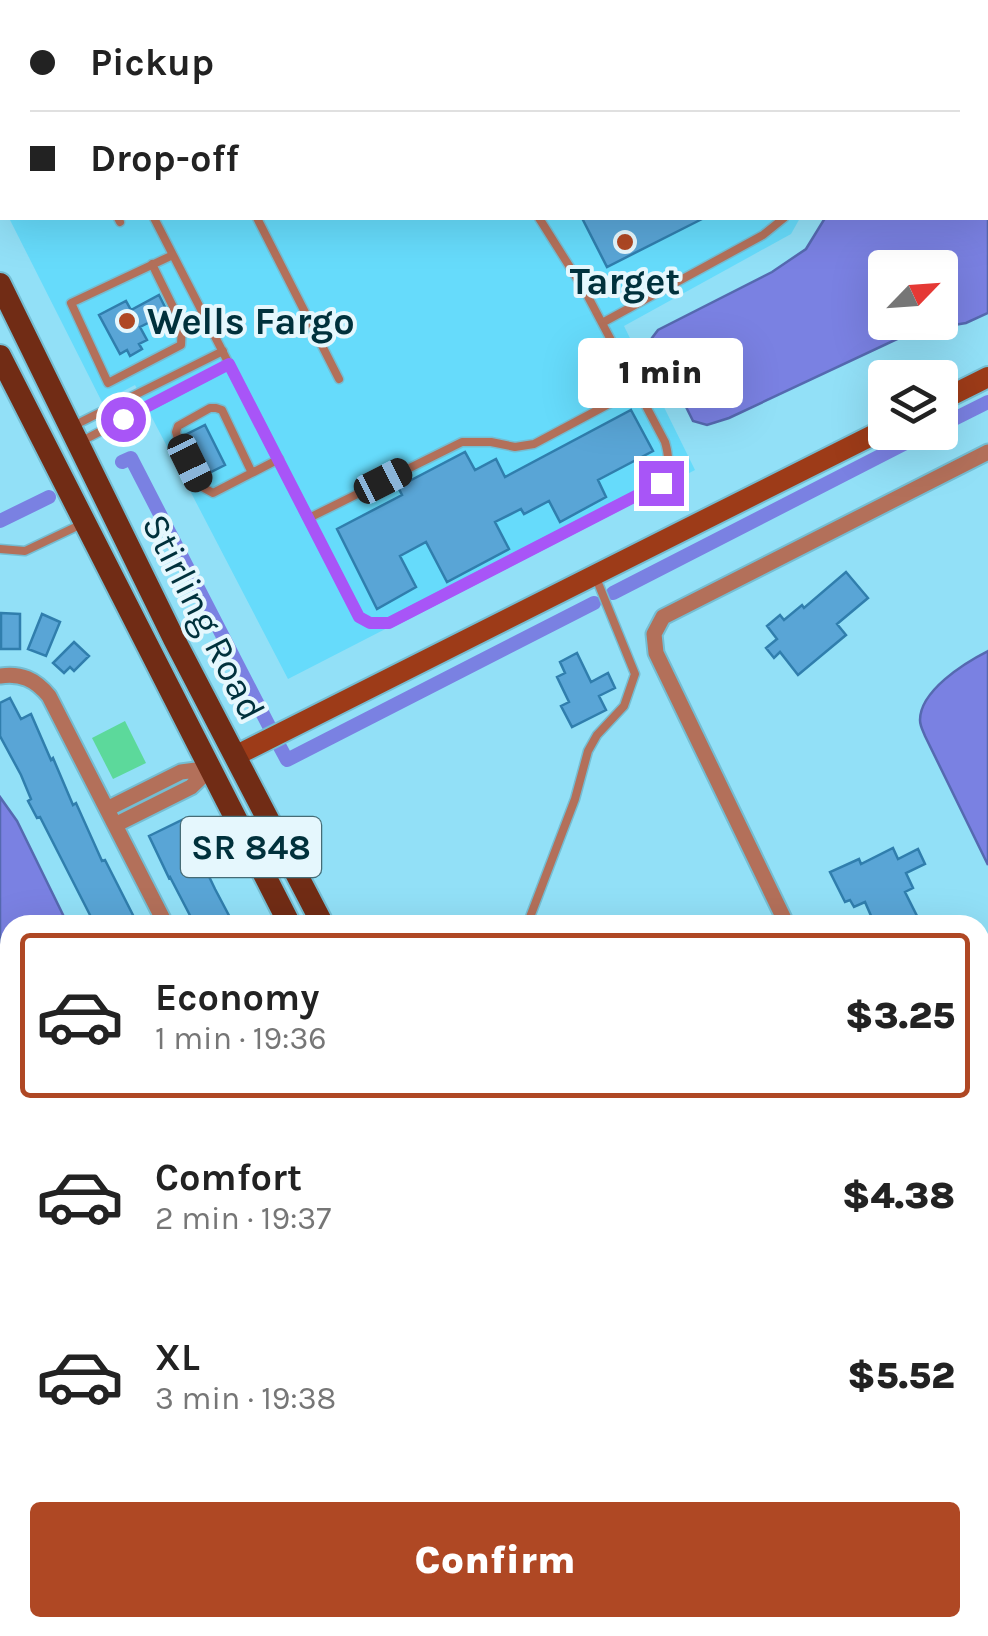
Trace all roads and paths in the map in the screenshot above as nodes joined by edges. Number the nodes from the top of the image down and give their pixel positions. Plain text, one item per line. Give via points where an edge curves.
1 (155, 220) edge
2 (258, 220) edge
3 (540, 220) edge
4 (782, 220) edge
5 (172, 255) junction
6 (152, 264) junction
7 (0, 284) edge
8 (602, 324) junction
9 (222, 351) junction
10 (0, 356) edge
11 (229, 364) junction
12 (988, 377) edge
13 (339, 378) dead end
14 (637, 389) junction
15 (958, 392) edge
16 (74, 435) junction
17 (868, 438) edge
18 (988, 452) edge
19 (279, 459) junction
20 (252, 473) junction
21 (309, 518) junction
22 (86, 525) junction
23 (127, 544) junction
24 (0, 550) edge
25 (594, 575) junction
26 (0, 676) edge
27 (235, 756) junction
28 (212, 768) junction
29 (252, 789) junction
30 (107, 809) junction
31 (116, 826) junction
32 (161, 915) edge
33 (285, 915) edge
34 (318, 915) edge
35 (531, 915) edge
36 (781, 915) edge

1 - 5 lane
2 - 13 lane
3 - 8 lane
4 - 8 lane
5 - 6 lane
5 - 9 lane
6 - 6 lane via 182,325 181,346 108,383 71,303
7 - 16 main road, Stirling Road / SR 848
8 - 14 lane
9 - 11 lane
9 - 16 lane
10 - 22 main road, Stirling Road / SR 848
11 - 16 lane
11 - 19 lane
12 - 15 street
14 - 21 lane via 534,444 462,442
14 - 21 lane via 669,455 661,483 389,623 359,617
16 - 23 main road, Stirling Road / SR 848
17 - 25 street
18 - 36 street via 663,617 654,634 656,653
19 - 20 lane
19 - 21 lane
20 - 20 lane via 207,492 178,439 178,426 210,408 222,410
22 - 23 main road
22 - 24 lane via 25,551
22 - 28 main road, Stirling Road / SR 848
23 - 27 main road, Stirling Road / SR 848
25 - 27 street
25 - 35 lane via 635,674 624,706 588,752
26 - 30 street via 26,677 48,696
27 - 29 main road, Stirling Road / SR 848
28 - 29 main road
28 - 30 street via 181,772
28 - 31 street via 192,788
28 - 33 main road, Stirling Road / SR 848
29 - 34 main road, Stirling Road / SR 848
30 - 31 street
31 - 32 street

